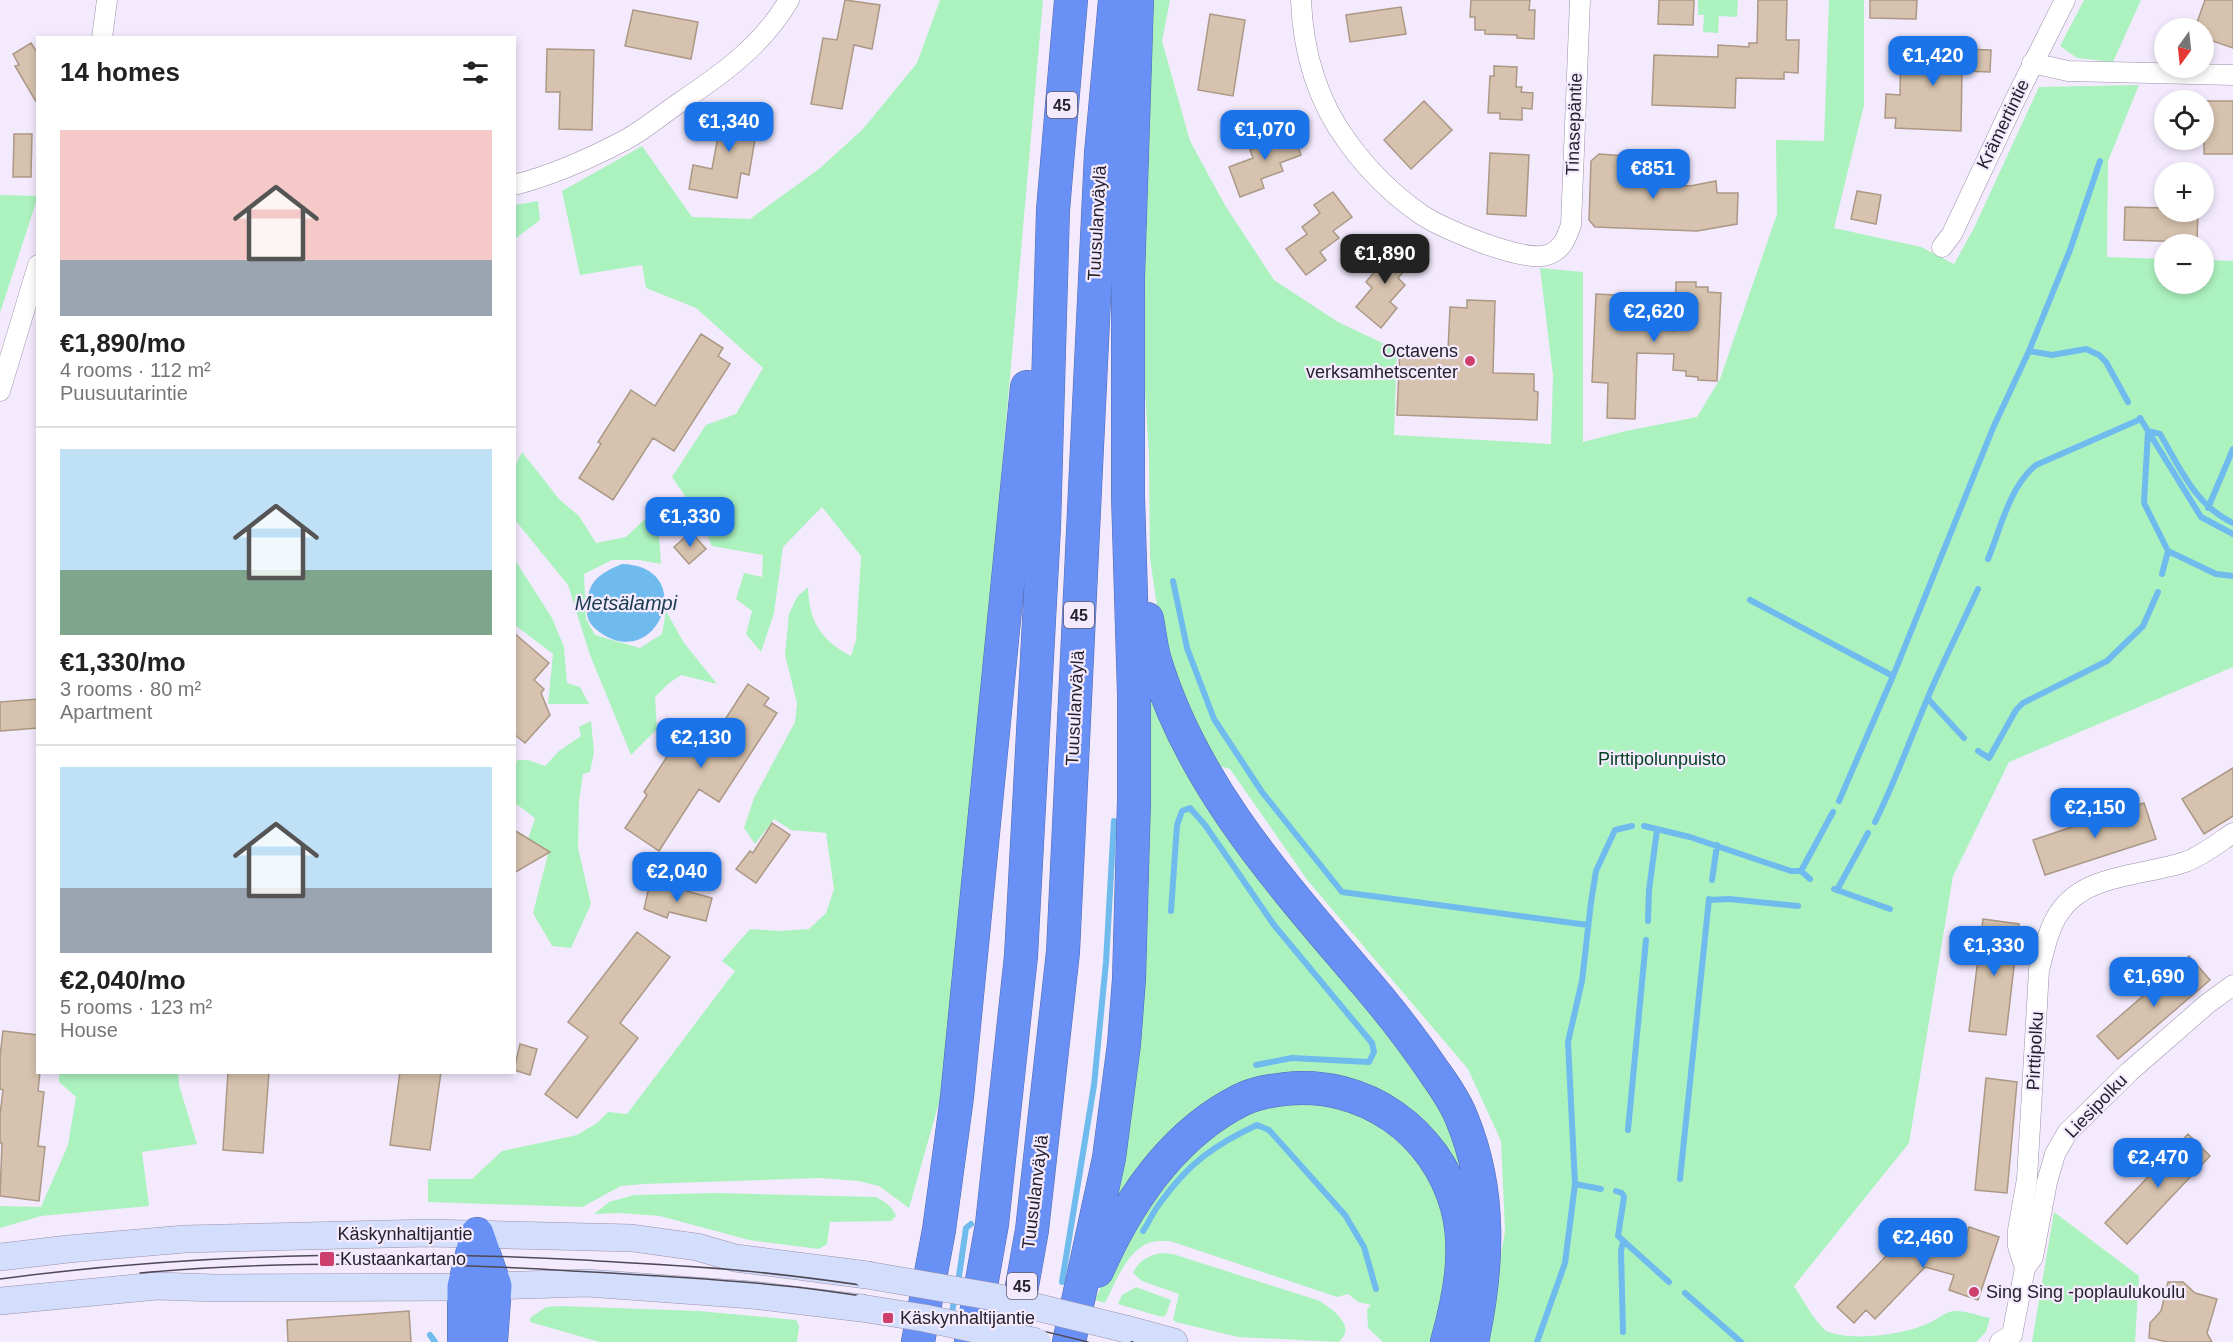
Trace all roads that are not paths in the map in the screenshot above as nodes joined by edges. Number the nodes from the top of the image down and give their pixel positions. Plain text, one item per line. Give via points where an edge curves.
1 (107, 0) edge
2 (789, 0) edge
3 (1071, 0) edge
4 (1115, 0) edge
5 (1137, 0) edge
6 (1301, 0) edge
7 (1581, 0) edge
8 (2065, 0) edge
9 (102, 36) edge
10 (2032, 63) junction
11 (2233, 75) edge
12 (516, 184) edge
13 (1053, 210) junction
14 (1942, 247) dead end
15 (36, 272) edge
16 (0, 391) edge
17 (1128, 496) junction
18 (2233, 833) edge
19 (2233, 985) edge
20 (477, 1234) junction
21 (0, 1257) edge
22 (2025, 1269) junction
23 (480, 1287) junction
24 (0, 1301) edge
25 (1071, 1335) edge
26 (2008, 1340) edge
27 (464, 1342) edge
28 (491, 1342) edge
29 (918, 1342) edge
30 (971, 1342) edge
31 (1012, 1342) edge
32 (1037, 1342) edge
33 (1174, 1342) edge
34 (1447, 1342) edge
35 (1472, 1342) edge

1 - 9 street
2 - 12 street via 770,27 717,78 635,133 572,165
3 - 13 highway, 45
4 - 31 highway, Tuusulanväylä / 45 via 1101,153 1063,952 1032,1230
5 - 17 highway via 1128,278
6 - 7 street, Tinasepäntie via 1305,44 1321,97 1361,160 1422,215 1466,237 1533,256 1545,256 1562,247 1571,225
8 - 10 street, Krämertintie
10 - 11 street via 2068,71
10 - 14 street, Krämertintie via 1952,234
13 - 29 highway via 1033,326 957,1097 939,1230
13 - 30 highway, 45 via 1044,527 1021,956 992,1224
15 - 16 street
17 - 25 highway via 1134,694 1129,979 1109,1158
17 - 35 highway via 1155,662 1185,739 1257,852 1398,1019 1462,1118 1477,1167 1485,1226 1484,1277
18 - 22 street, Pirttipolku via 2187,861 2087,888 2071,898 2058,914 2039,970 2027,1179 2018,1230
19 - 22 street, Liesipolku via 2129,1072 2067,1133 2047,1182 2033,1257
20 - 21 main road, Käskynhaltijantie via 236,1236
20 - 23 highway
20 - 33 main road, Käskynhaltijantie, bridge via 641,1239 698,1247 735,1258 995,1297
22 - 26 street, Pirttipolku
23 - 24 main road via 157,1286
23 - 27 highway
23 - 28 highway
23 - 32 main road, bridge via 587,1283 752,1295 924,1318
25 - 34 highway via 1108,1245 1137,1198 1182,1141 1242,1100 1264,1091 1297,1088 1330,1089 1386,1110 1405,1124 1439,1165 1457,1206 1462,1241 1460,1281

